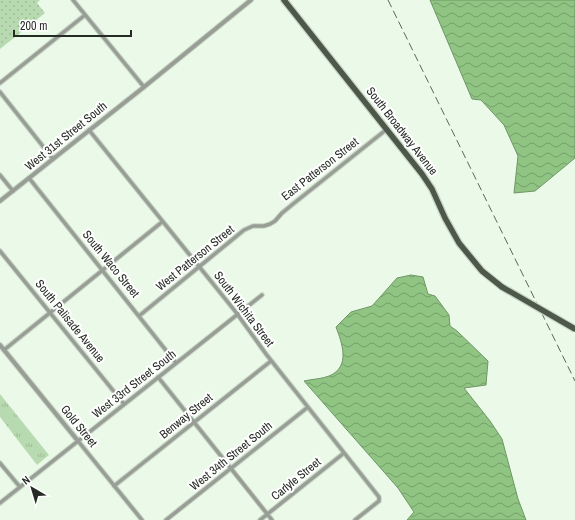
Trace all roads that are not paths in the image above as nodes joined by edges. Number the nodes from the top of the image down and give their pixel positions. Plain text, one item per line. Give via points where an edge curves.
1 (73, 0) edge
2 (250, 0) edge
3 (284, 0) edge
4 (85, 15) junction
5 (0, 83) edge
6 (144, 87) junction
7 (0, 92) edge
8 (387, 129) junction
9 (89, 130) junction
10 (53, 159) junction
11 (0, 176) edge
12 (29, 178) junction
13 (13, 191) junction
14 (0, 201) edge
15 (162, 222) junction
16 (267, 226) joint
17 (0, 251) edge
18 (199, 267) junction
19 (103, 270) junction
20 (262, 295) dead end
21 (51, 313) junction
22 (237, 315) junction
23 (139, 316) junction
24 (575, 329) edge
25 (0, 345) edge
26 (4, 350) junction
27 (271, 361) junction
28 (176, 363) junction
29 (158, 378) junction
30 (124, 404) junction
31 (308, 407) junction
32 (194, 422) junction
33 (78, 441) junction
34 (344, 453) junction
35 (0, 463) edge
36 (231, 468) junction
37 (114, 486) junction
38 (20, 487) junction
39 (0, 503) edge
40 (268, 514) junction
41 (142, 520) edge
42 (166, 520) edge
43 (260, 520) edge
44 (272, 520) edge
45 (354, 520) edge

1 - 4 street
2 - 6 street, West 31st Street South
3 - 8 main road, South Broadway Avenue
4 - 5 street
4 - 6 street
6 - 9 street, West 31st Street South
7 - 10 street
8 - 16 street, East Patterson Street
8 - 24 main road, South Broadway Avenue, bridge via 426,179 459,243 482,271 502,287
9 - 10 street, West 31st Street South
9 - 15 street, South Wichita Street
10 - 12 street, West 31st Street South
11 - 13 street
12 - 13 street, West 31st Street South
12 - 19 street, South Waco Street
13 - 14 street, West 31st Street South
15 - 18 street, South Wichita Street
15 - 19 street
16 - 18 street, West Patterson Street via 253,226 244,230
17 - 21 street, South Palisade Avenue
18 - 22 street, South Wichita Street
18 - 23 street, West Patterson Street
19 - 21 street
19 - 23 street, South Waco Street
20 - 22 street, West 33rd Street South
21 - 26 street
21 - 30 street, South Palisade Avenue
22 - 27 street, South Wichita Street
22 - 28 street, West 33rd Street South
23 - 28 street, South Waco Street
25 - 26 street, Gold Street
26 - 33 street, Gold Street
27 - 31 street, South Wichita Street
27 - 32 street, Benway Street
28 - 29 street, West 33rd Street South
29 - 30 street, West 33rd Street South
29 - 32 street
30 - 33 street, West 33rd Street South
31 - 34 street, South Wichita Street
31 - 36 street, West 34th Street South
32 - 36 street
32 - 37 street, Benway Street
33 - 37 street, Gold Street
33 - 38 street, West 33rd Street South
34 - 40 street, Carlyle Street
34 - 45 street, South Wichita Street via 379,498 379,501
35 - 38 street
36 - 40 street
36 - 42 street, West 34th Street South
37 - 41 street, Gold Street
38 - 39 street, West 33rd Street South
40 - 43 street, Carlyle Street
40 - 44 street

